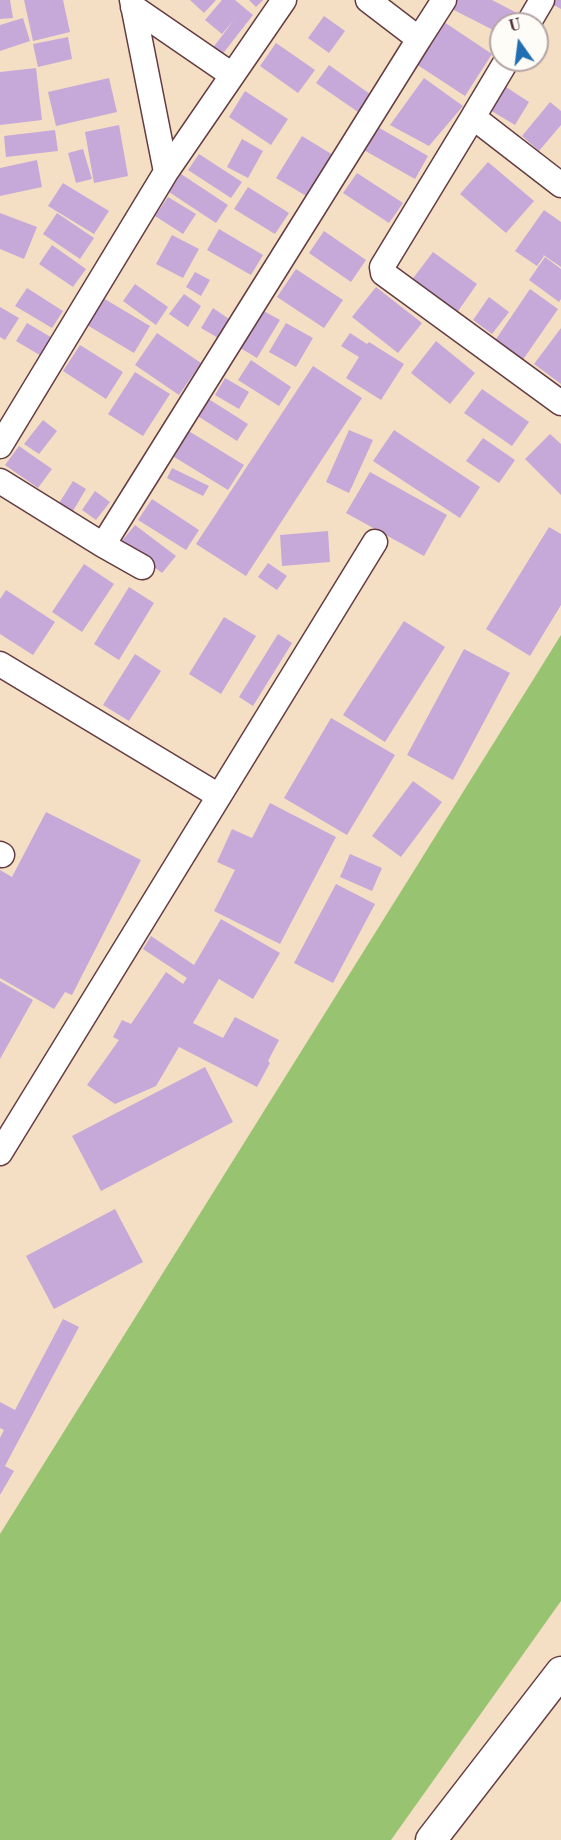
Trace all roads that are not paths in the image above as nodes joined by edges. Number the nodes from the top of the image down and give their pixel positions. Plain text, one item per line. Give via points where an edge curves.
1 (284, 0) edge
2 (368, 0) edge
3 (444, 0) edge
4 (132, 4) edge
5 (419, 39) junction
6 (500, 72) edge
7 (232, 75) junction
8 (473, 117) junction
9 (166, 172) junction
10 (561, 185) edge
11 (561, 403) edge
12 (0, 446) edge
13 (0, 480) edge
14 (375, 542) dead end
15 (103, 545) junction
16 (142, 567) dead end
17 (0, 664) edge
18 (219, 796) junction
19 (0, 1153) edge
20 (561, 1672) edge
21 (431, 1840) edge

1 - 7 street
2 - 5 street
3 - 5 street
4 - 7 street
4 - 9 street
5 - 15 street
6 - 8 street
7 - 9 street
8 - 10 street
8 - 11 street via 382,267 383,273
9 - 12 street
13 - 15 street
14 - 18 street
15 - 16 street
17 - 18 street
18 - 19 street
20 - 21 street

